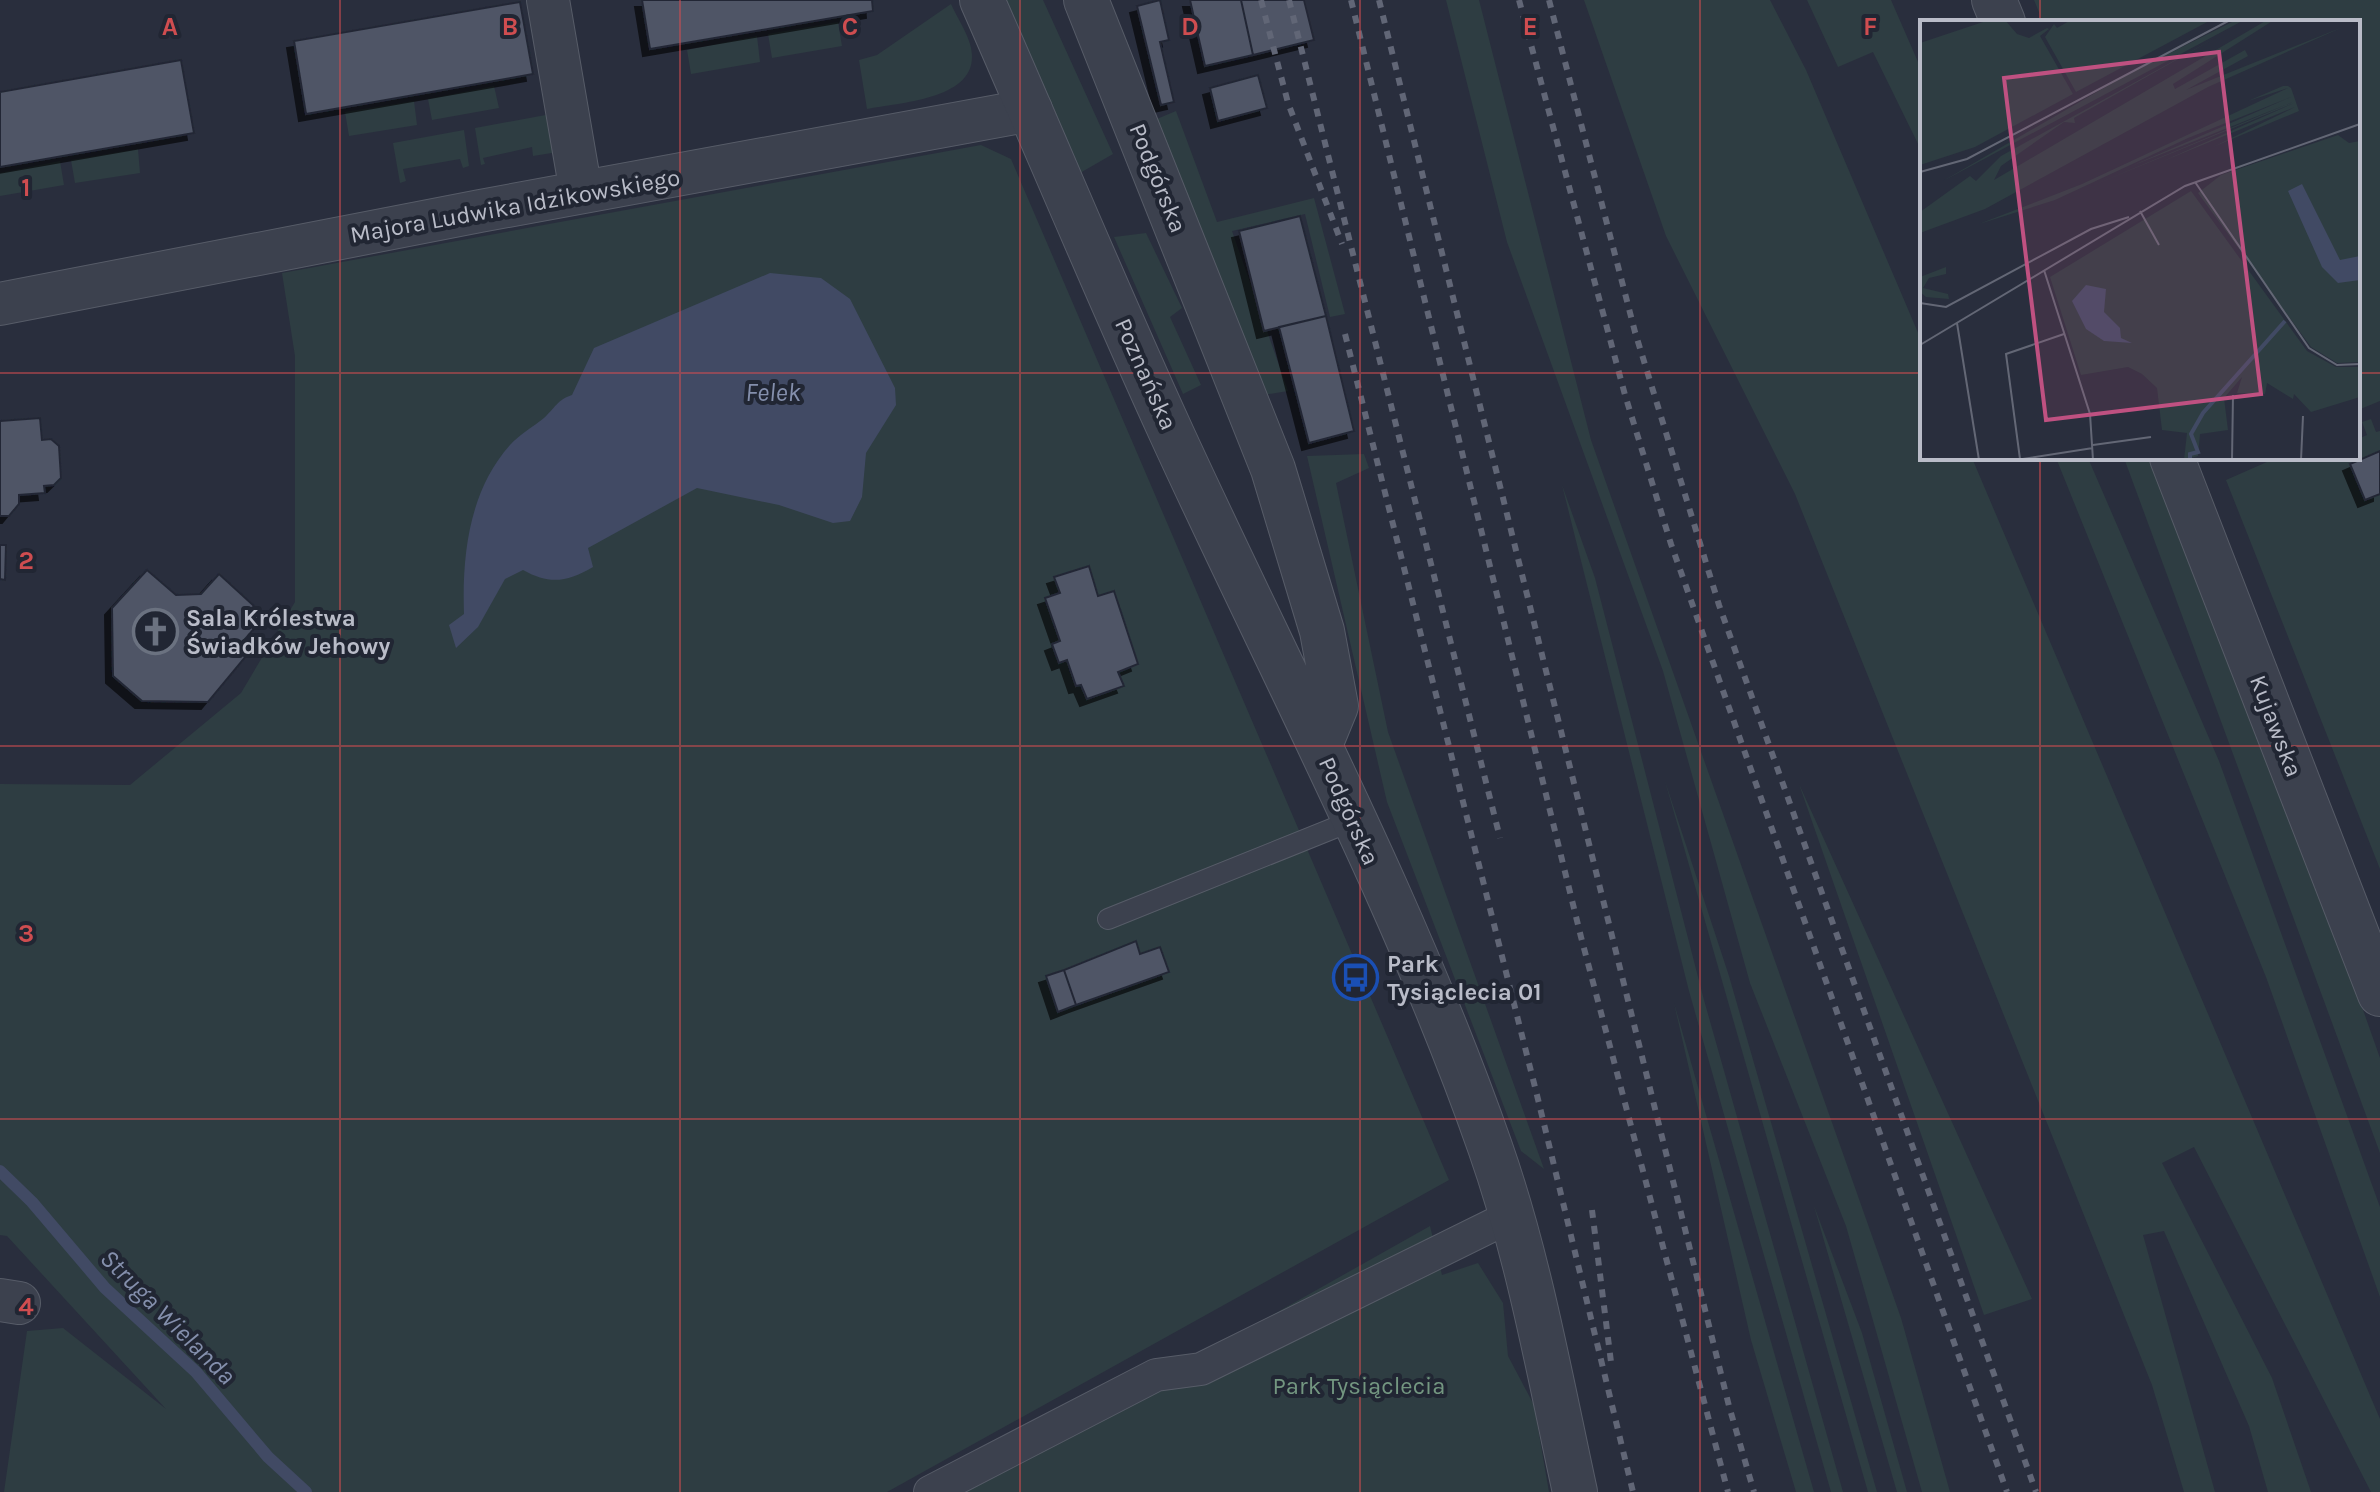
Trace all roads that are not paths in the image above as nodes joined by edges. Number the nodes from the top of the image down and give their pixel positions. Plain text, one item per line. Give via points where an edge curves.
1 (548, 0) edge
2 (982, 0) edge
3 (1086, 0) edge
4 (1994, 0) edge
5 (2002, 20) edge
6 (1031, 110) junction
7 (581, 192) junction
8 (0, 304) edge
9 (2173, 460) edge
10 (1320, 745) junction
11 (1354, 820) junction
12 (1108, 919) dead end
13 (2380, 994) edge
14 (1511, 1216) junction
15 (930, 1492) edge
16 (1575, 1492) edge

1 - 7 street
2 - 6 street, Poznańska
3 - 10 street, Podgórska via 1273,469 1322,631 1336,706
4 - 5 street
6 - 7 street, Majora Ludwika Idzikowskiego
6 - 10 street, Poznańska via 1170,430
7 - 8 street, Majora Ludwika Idzikowskiego
9 - 13 street, Kujawska
10 - 11 street, Podgórska
11 - 12 lane
11 - 14 street, Podgórska via 1456,1060
14 - 15 street via 1201,1369 1156,1375
14 - 16 street, Podgórska

